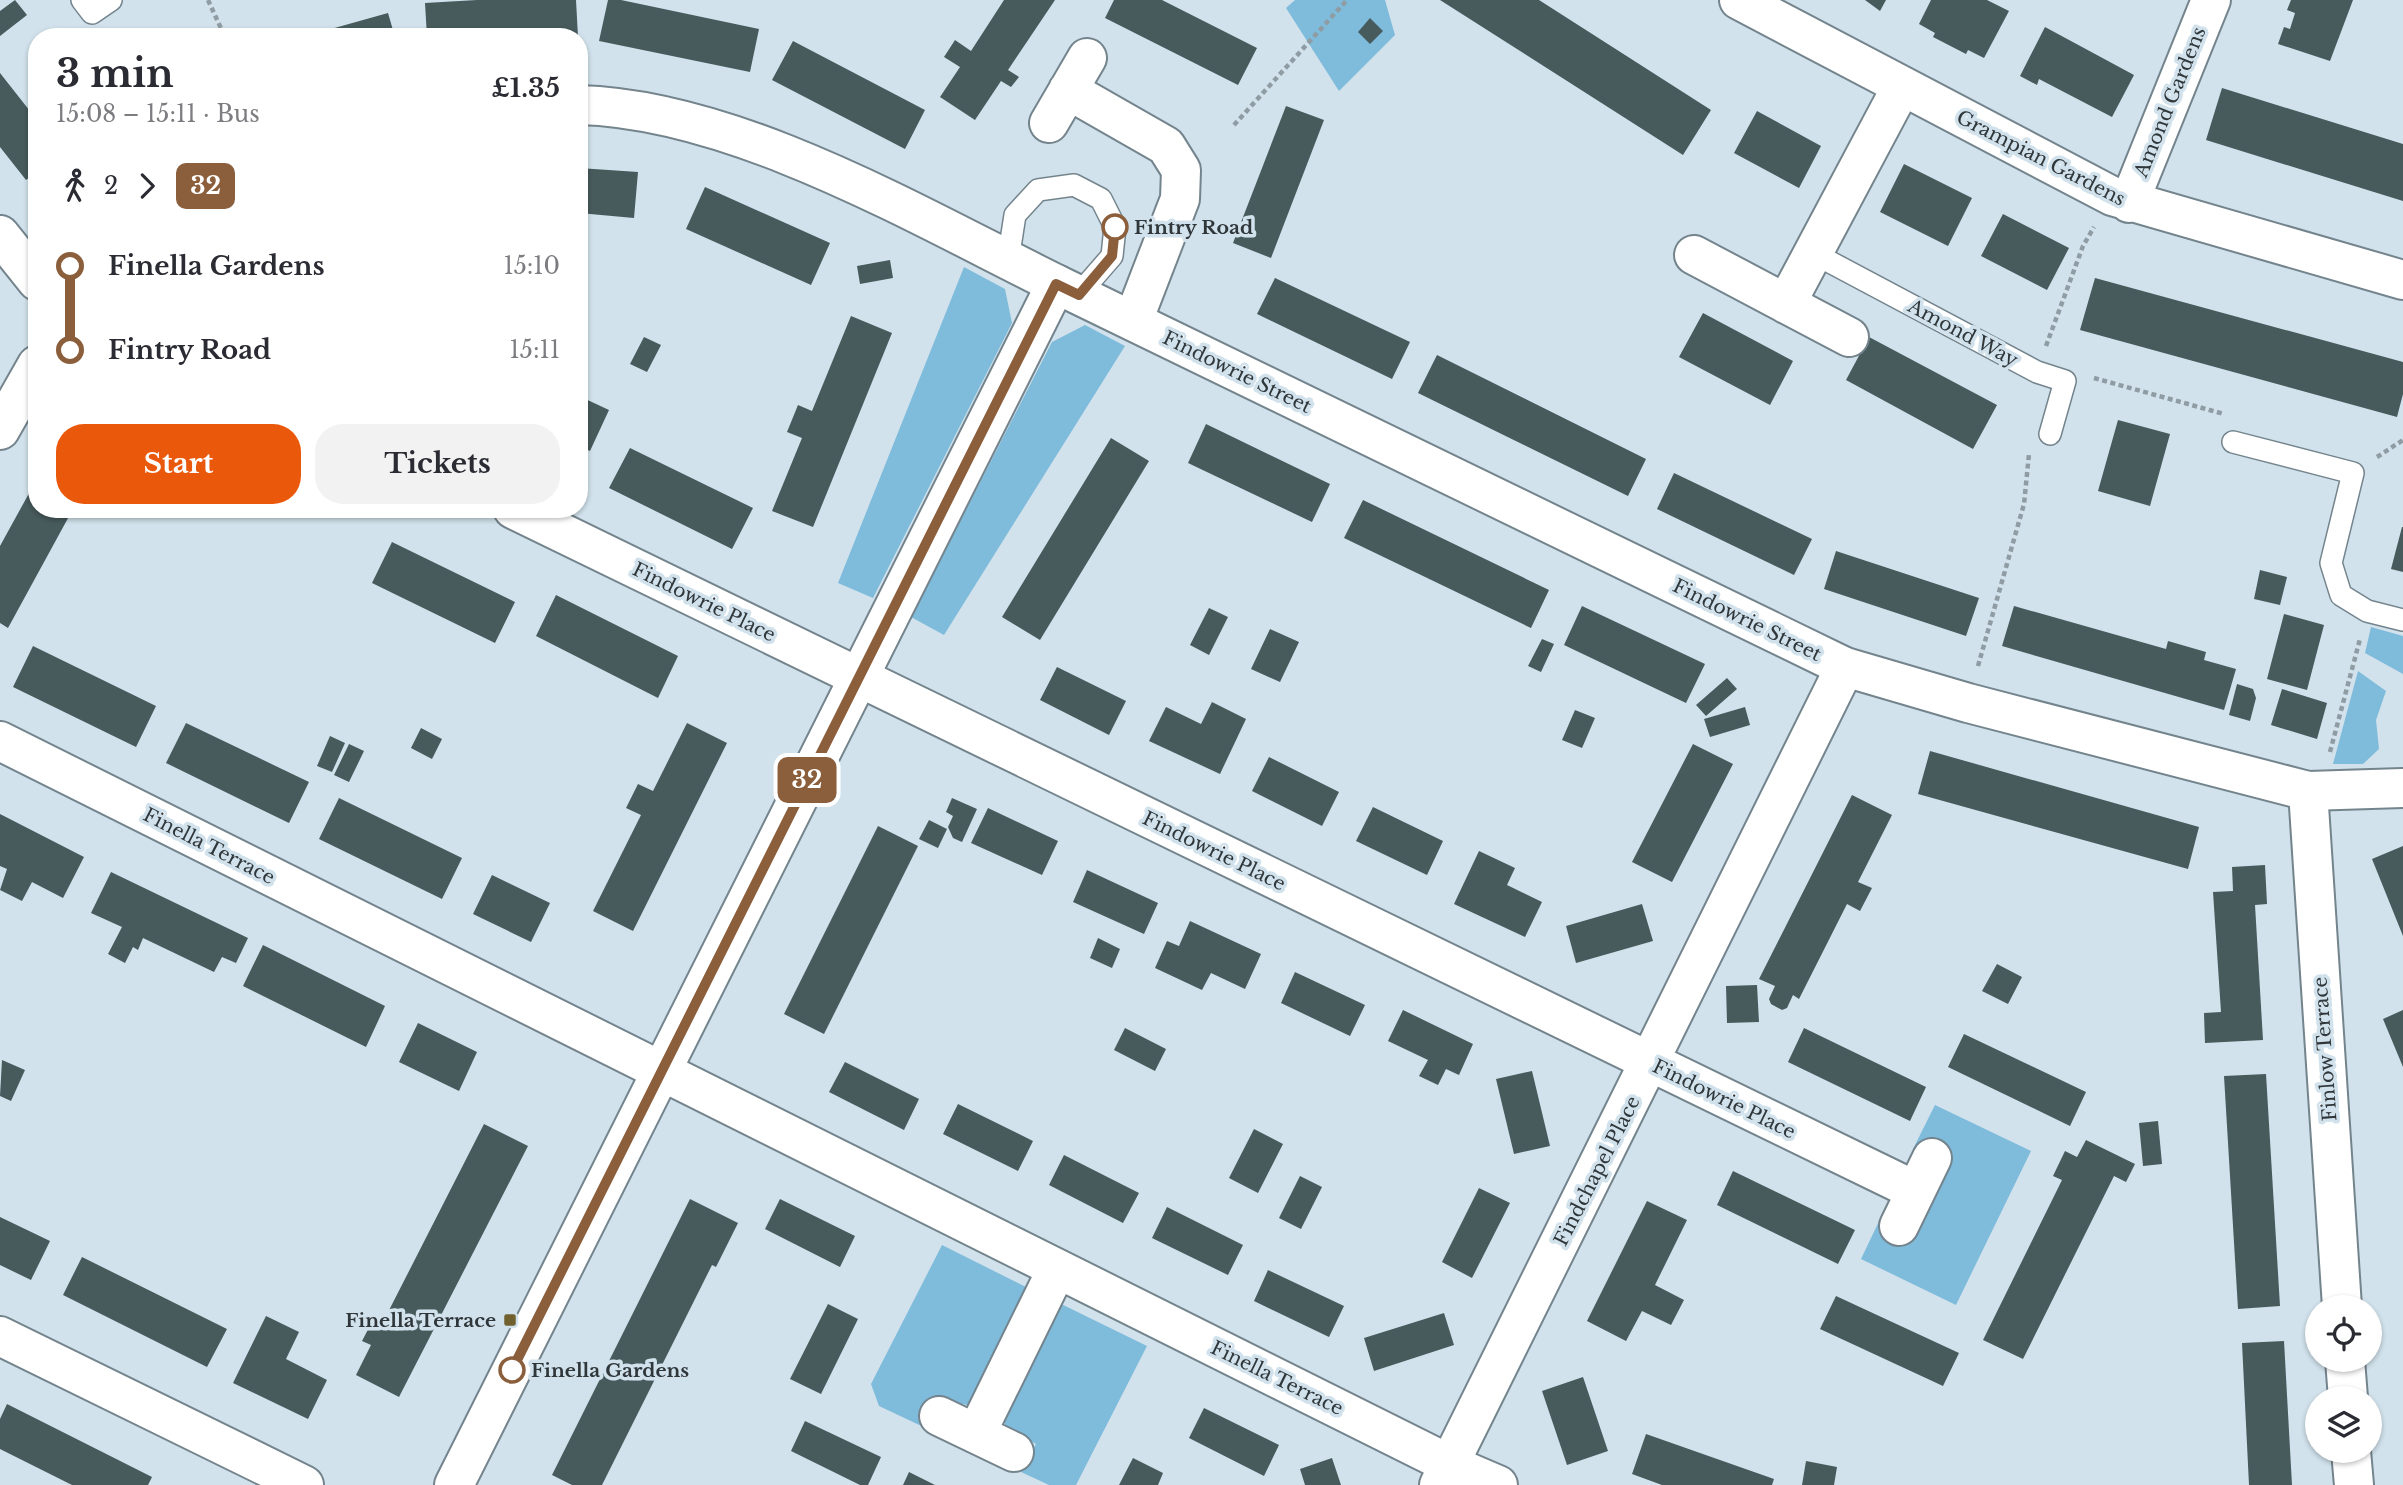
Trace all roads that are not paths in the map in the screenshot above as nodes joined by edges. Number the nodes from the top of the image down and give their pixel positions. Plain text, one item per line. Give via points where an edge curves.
1 (82, 0) edge
2 (111, 0) edge
3 (1738, 0) edge
4 (2211, 0) edge
5 (1902, 86) junction
6 (588, 105) edge
7 (1049, 123) dead end
8 (2129, 203) junction
9 (0, 235) edge
10 (1813, 253) junction
11 (1694, 255) dead end
12 (1007, 260) junction
13 (28, 270) edge
14 (2403, 280) edge
15 (1068, 289) junction
16 (1786, 304) junction
17 (1133, 321) junction
18 (1849, 337) dead end
19 (28, 381) edge
20 (0, 430) edge
21 (2050, 434) dead end
22 (2233, 442) road end
23 (531, 518) edge
24 (2403, 620) edge
25 (1845, 667) junction
26 (858, 677) junction
27 (0, 741) edge
28 (2403, 788) edge
29 (2308, 791) junction
30 (1650, 1064) junction
31 (661, 1072) junction
32 (1899, 1226) dead end
33 (1057, 1269) junction
34 (2341, 1295) edge
35 (0, 1336) edge
36 (939, 1416) dead end
37 (976, 1434) junction
38 (1014, 1452) dead end
39 (2352, 1463) edge
40 (1444, 1475) edge
41 (304, 1485) edge
42 (454, 1485) edge
43 (1498, 1485) edge
44 (2354, 1485) edge

1 - 2 lane via 92,13
3 - 5 street, Grampian Gardens
4 - 8 street, Amond Gardens
5 - 8 street, Grampian Gardens
5 - 10 street
6 - 12 street, Findowrie Street via 696,123 796,158
7 - 17 street via 1077,74 1166,146 1181,170 1180,200
8 - 14 street, Grampian Gardens
9 - 13 street
10 - 16 street
10 - 21 lane, Amond Way via 2037,372 2065,381
11 - 16 street
12 - 15 street, Findowrie Street
12 - 15 lane via 1015,215 1038,190 1074,185 1101,200 1115,227 1112,256
15 - 17 street, Findowrie Street
15 - 26 street
16 - 18 street
17 - 25 street, Findowrie Street
19 - 20 street
22 - 24 lane via 2353,473 2331,563 2341,595 2367,611
23 - 26 street, Findowrie Place
25 - 29 street, Findowrie Street
25 - 30 street, Findchapel Place
26 - 30 street, Findowrie Place
26 - 31 street
27 - 31 street, Finella Terrace
28 - 29 street, Findowrie Street
29 - 34 street, Finlow Terrace
30 - 32 street, Findowrie Place via 1924,1175
30 - 40 street, Findchapel Place
31 - 33 street, Finella Terrace
31 - 42 street
33 - 37 street
33 - 40 street, Finella Terrace
35 - 41 street
36 - 37 street
37 - 38 street
39 - 44 street
40 - 43 street, Finella Terrace

